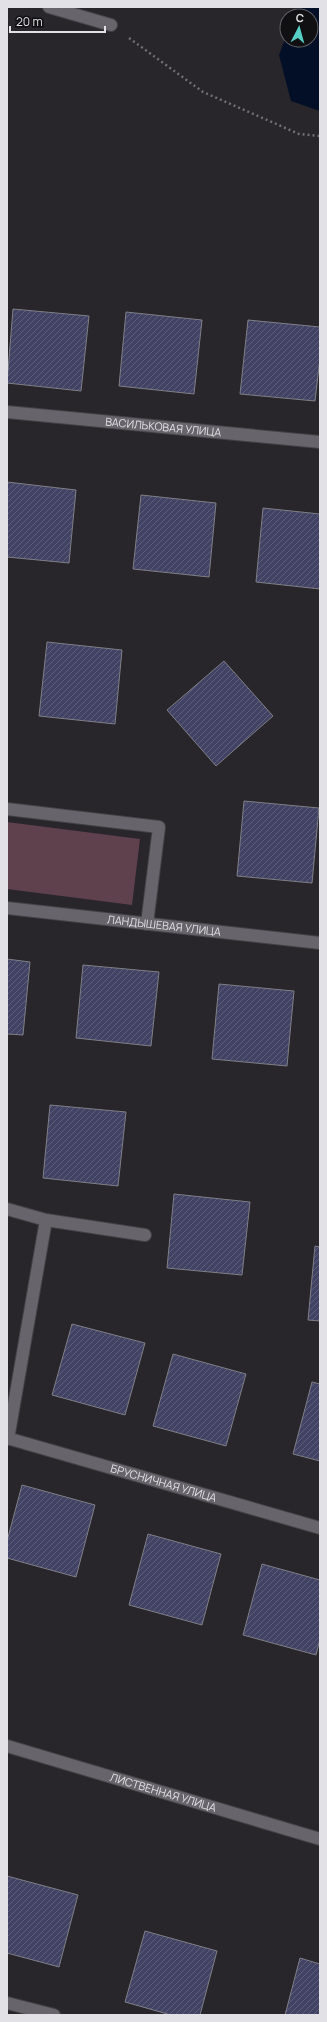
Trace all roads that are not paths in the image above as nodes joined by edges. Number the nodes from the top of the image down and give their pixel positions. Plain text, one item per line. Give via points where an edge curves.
1 (49, 7) edge
2 (111, 24) road end
3 (7, 412) edge
4 (320, 442) edge
5 (7, 809) edge
6 (7, 908) edge
7 (147, 924) junction
8 (320, 943) edge
9 (7, 1209) edge
10 (46, 1220) junction
11 (145, 1236) dead end
12 (8, 1439) edge
13 (320, 1528) edge
14 (7, 1746) edge
15 (320, 1839) edge
16 (7, 2002) edge
17 (54, 2015) edge

1 - 2 street
3 - 4 street, ВАСИЛЬКОВАЯ УЛИЦА
5 - 7 street via 159,827
6 - 7 street, ЛАНДЫШЕВАЯ УЛИЦА
7 - 8 street, ЛАНДЫШЕВАЯ УЛИЦА
9 - 10 street
10 - 11 street
10 - 12 street
12 - 13 street, БРУСНИЧНАЯ УЛИЦА
14 - 15 street, ЛИСТВЕННАЯ УЛИЦА
16 - 17 street

